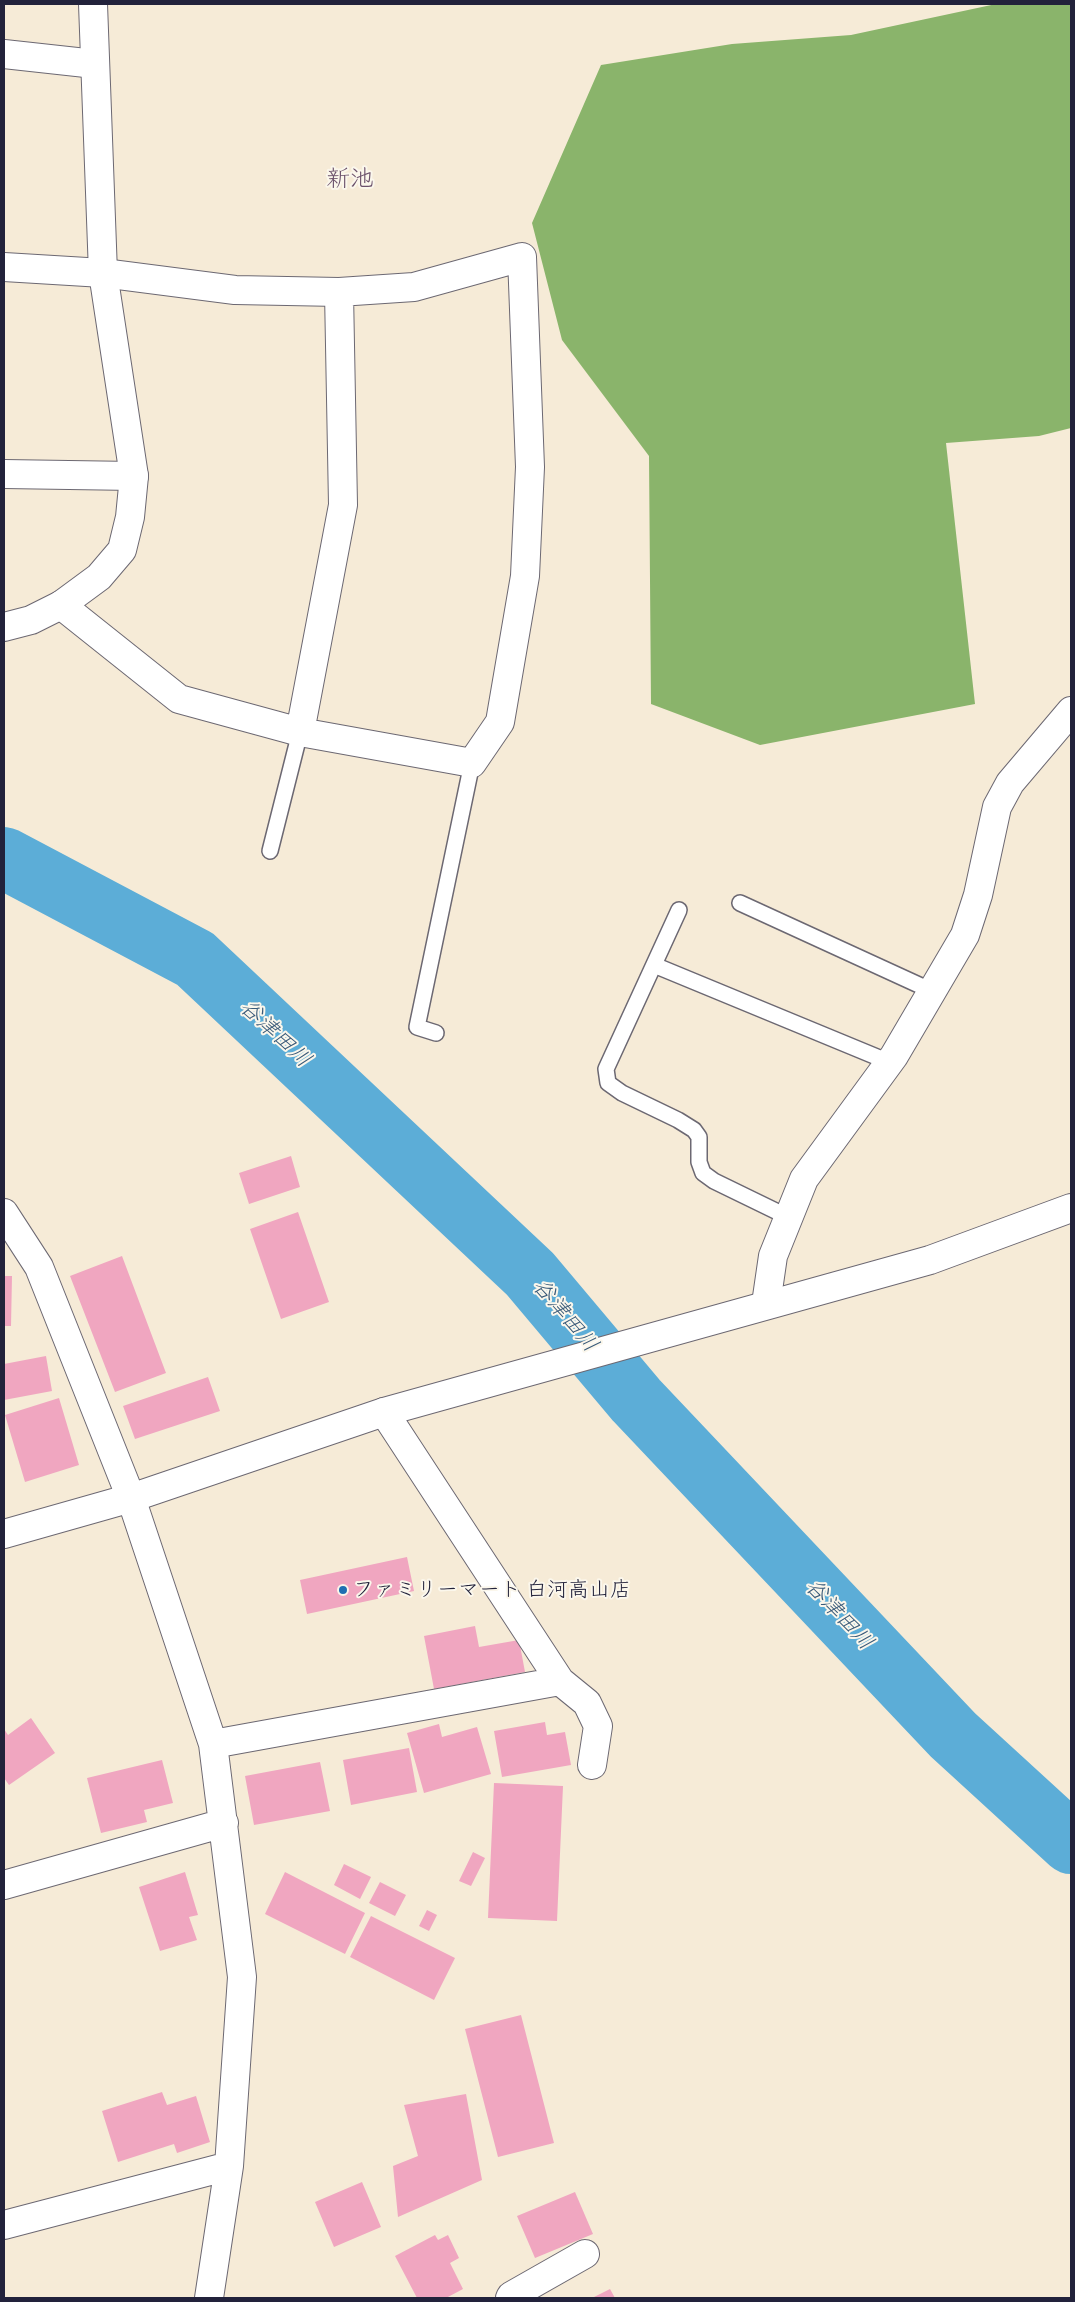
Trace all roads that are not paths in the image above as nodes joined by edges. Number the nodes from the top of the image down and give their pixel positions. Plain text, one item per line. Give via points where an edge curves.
1 (93, 4) edge
2 (4, 54) edge
3 (96, 64) junction
4 (4, 267) edge
5 (103, 273) junction
6 (339, 292) junction
7 (4, 474) edge
8 (134, 476) junction
9 (61, 605) junction
10 (4, 627) edge
11 (1071, 711) edge
12 (300, 732) junction
13 (472, 763) junction
14 (270, 851) dead end
15 (740, 903) dead end
16 (679, 910) dead end
17 (654, 965) junction
18 (932, 992) junction
19 (436, 1033) dead end
20 (889, 1062) junction
21 (1071, 1208) edge
22 (4, 1213) edge
23 (788, 1217) junction
24 (754, 1308) junction
25 (384, 1412) junction
26 (131, 1498) junction
27 (4, 1534) edge
28 (560, 1681) junction
29 (213, 1744) junction
30 (592, 1765) dead end
31 (224, 1823) junction
32 (4, 1886) edge
33 (229, 2166) junction
34 (4, 2225) edge
35 (585, 2254) dead end
36 (208, 2298) edge
37 (510, 2298) edge

1 - 3 street
2 - 3 street
3 - 5 street
4 - 5 street
5 - 6 street via 235,290
5 - 8 street
6 - 12 street via 343,505
6 - 13 street via 414,287 522,257 530,467 525,576 500,722
7 - 8 street
8 - 9 street via 130,517 122,550 99,578
9 - 10 street via 30,620
9 - 12 street via 180,699
11 - 18 street via 1010,782 997,807 978,894 965,935
12 - 13 street
12 - 14 lane
13 - 19 lane via 417,1027
15 - 18 lane
16 - 17 lane
17 - 20 lane
17 - 23 lane via 606,1069 608,1083 694,1130 700,1137 699,1162 708,1177
18 - 20 street
20 - 23 street via 804,1179
21 - 24 street via 930,1260
22 - 26 street via 39,1267
23 - 24 street
24 - 25 street
25 - 26 street
25 - 28 street
26 - 27 street
26 - 29 street
28 - 29 street
28 - 30 street via 587,1702 598,1726
29 - 31 street
31 - 32 street
31 - 33 street via 242,1977
33 - 34 street
33 - 36 street
35 - 37 street

